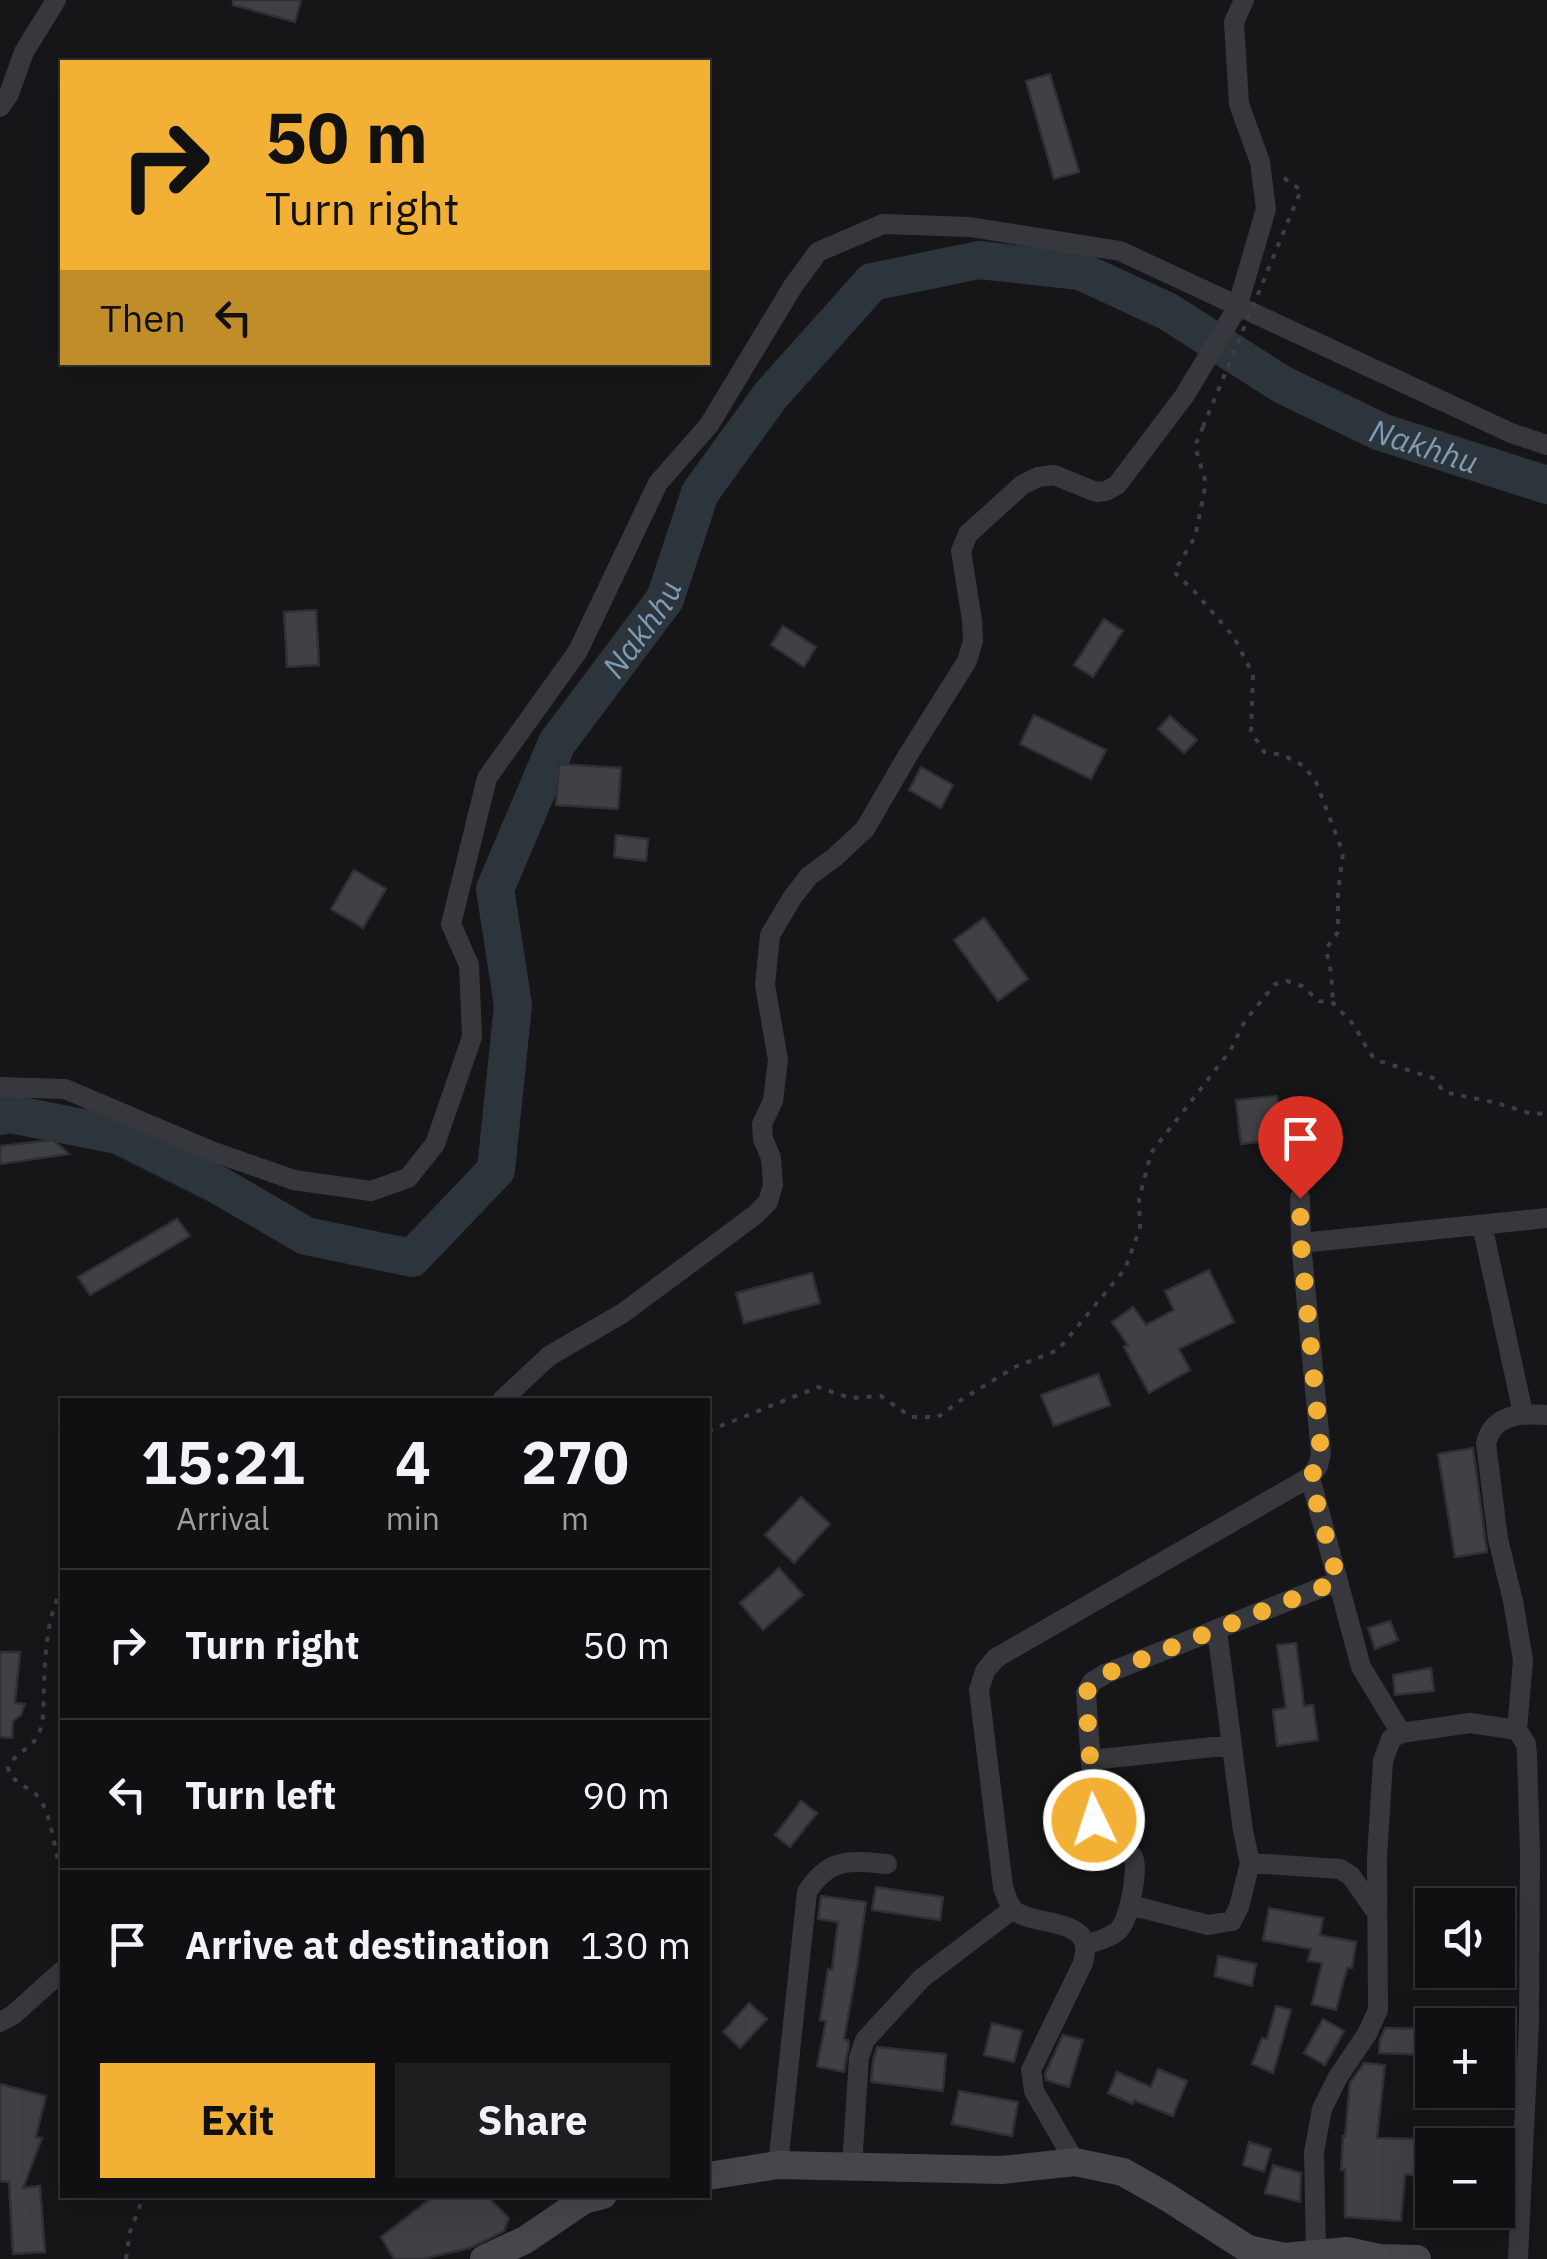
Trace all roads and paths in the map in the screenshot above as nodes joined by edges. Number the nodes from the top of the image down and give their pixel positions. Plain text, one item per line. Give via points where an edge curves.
1 (56, 0) edge
2 (1244, 0) edge
3 (0, 106) edge
4 (1300, 190) dead end
5 (1234, 314) junction
6 (1547, 445) edge
7 (1332, 1003) junction
8 (0, 1087) edge
9 (1547, 1114) edge
10 (1300, 1198) dead end
11 (1547, 1218) edge
12 (1482, 1225) junction
13 (1301, 1244) junction
14 (504, 1398) edge
15 (1523, 1413) junction
16 (1547, 1415) edge
17 (710, 1429) edge
18 (1310, 1477) junction
19 (1338, 1581) junction
20 (60, 1591) edge
21 (1217, 1630) junction
22 (1516, 1730) junction
23 (1401, 1732) junction
24 (1232, 1744) junction
25 (1537, 1752) edge
26 (1090, 1760) junction
27 (1538, 1854) edge
28 (887, 1864) dead end
29 (1250, 1864) junction
30 (60, 1868) edge
31 (1130, 1904) junction
32 (1012, 1909) junction
33 (1378, 1913) junction
34 (1086, 1944) junction
35 (60, 1973) edge
36 (0, 2022) edge
37 (1076, 2162) junction
38 (778, 2165) junction
39 (852, 2165) junction
40 (710, 2176) edge
41 (143, 2198) edge
42 (592, 2198) edge
43 (1316, 2254) junction
44 (126, 2259) edge
45 (484, 2259) edge
46 (1417, 2259) edge
47 (1518, 2259) edge

1 - 3 street
2 - 5 street via 1234,22 1238,104 1260,162 1266,209
4 - 7 path, bridge via 1195,446 1206,483 1196,536 1174,572 1234,637 1253,675 1251,730 1264,752 1304,766 1332,819 1343,853 1338,932 1326,949
5 - 6 street
5 - 8 street via 1120,252 970,226 884,224 818,252 709,425 658,483 578,651 487,778 451,924 469,966 472,1037 435,1144 408,1178 371,1191 294,1180 65,1089
5 - 14 street via 1185,396 1117,485 1096,492 1054,475 1038,476 968,534 961,550 972,620 967,661 864,830 809,876 770,935 765,985 778,1060 773,1101 762,1124 771,1158 768,1202 623,1313 549,1356
7 - 9 path via 1376,1060 1433,1078 1444,1092
7 - 17 path via 1287,981 1275,984 1245,1021 1230,1051 1152,1152 1139,1199 1140,1228 1125,1269 1058,1350 1015,1367 938,1418 910,1417 881,1396 850,1398 818,1387
10 - 13 street
11 - 12 street
12 - 13 street
12 - 15 street
13 - 18 street via 1321,1453
15 - 16 street
15 - 22 street via 1499,1421 1486,1443 1523,1660
18 - 19 street
18 - 32 street via 996,1658 985,1671 979,1690 1003,1887
19 - 21 street
19 - 23 street via 1361,1667
20 - 30 path via 45,1651 41,1727 32,1746 8,1767 39,1798
21 - 24 street
21 - 26 street via 1092,1682 1086,1694
22 - 23 street via 1470,1723
22 - 25 street
23 - 33 street via 1383,1761
24 - 26 street
24 - 29 street
25 - 27 street
26 - 31 street via 1098,1833 1135,1862
27 - 47 street
28 - 38 street via 848,1861 818,1872 806,1892
29 - 31 street via 1239,1906 1222,1924
29 - 33 street via 1340,1869
31 - 34 street via 1113,1935
32 - 34 street via 1061,1924
32 - 39 street via 922,1978 865,2040
33 - 43 street via 1378,2010 1322,2109 1314,2152
34 - 37 street via 1031,2070 1034,2091
35 - 36 street
37 - 39 main road via 1002,2170
37 - 43 main road via 1122,2172 1248,2249 1284,2257
38 - 39 main road
38 - 40 main road
41 - 44 path
42 - 45 main road
43 - 46 main road

